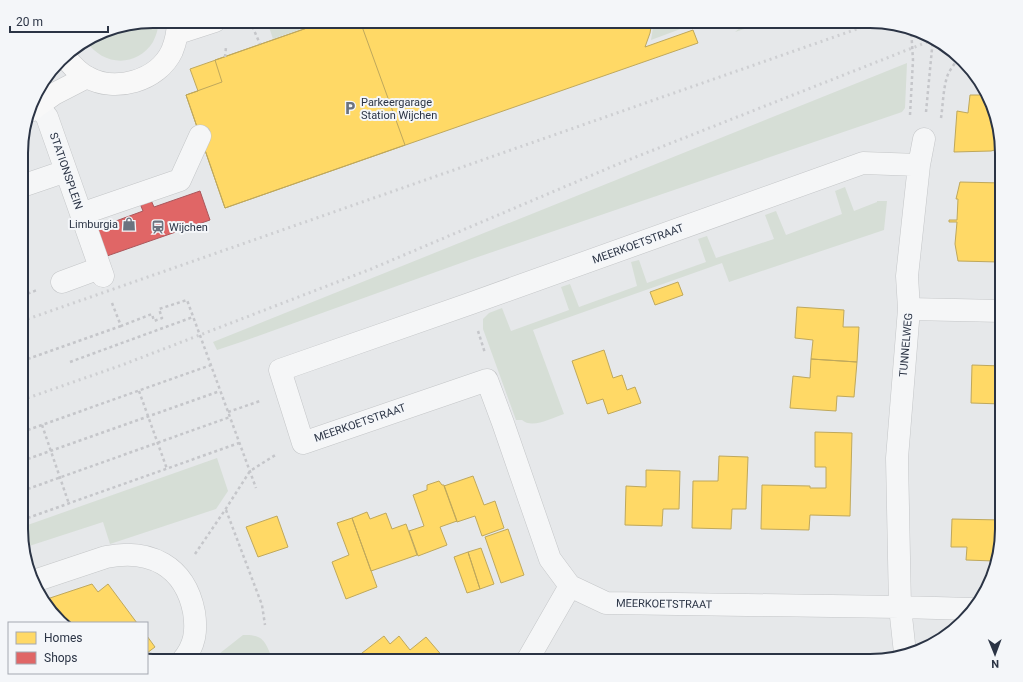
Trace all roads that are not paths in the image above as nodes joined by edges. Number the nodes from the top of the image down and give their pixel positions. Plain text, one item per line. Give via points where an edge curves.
1 (178, 28) edge
2 (68, 62) edge
3 (87, 77) junction
4 (36, 112) edge
5 (200, 136) dead end
6 (924, 139) road end
7 (919, 165) junction
8 (66, 171) junction
9 (28, 184) edge
10 (81, 214) junction
11 (62, 282) dead end
12 (909, 309) junction
13 (995, 311) edge
14 (39, 579) edge
15 (570, 586) junction
16 (900, 607) junction
17 (966, 609) edge
18 (905, 649) edge
19 (188, 654) edge
20 (531, 654) edge

1 - 3 street via 171,52 160,67 144,79 125,84 105,84
2 - 3 street
3 - 4 street via 54,94
4 - 8 street, STATIONSPLEIN via 47,117
5 - 10 street via 180,180
6 - 7 street, TUNNELWEG
7 - 12 street, TUNNELWEG via 907,276
7 - 15 street, MEERKOETSTRAAT via 863,163 280,370 303,443 487,380 550,559
8 - 9 street
8 - 10 street, STATIONSPLEIN
10 - 11 street, STATIONSPLEIN via 102,272
12 - 13 street
12 - 16 street, TUNNELWEG via 897,458
14 - 19 street via 117,555 147,557 160,561 180,577 189,594 196,624 194,640
15 - 16 street, MEERKOETSTRAAT via 606,603
15 - 20 street
16 - 17 street, MEERKOETSTRAAT
16 - 18 street, TUNNELWEG

